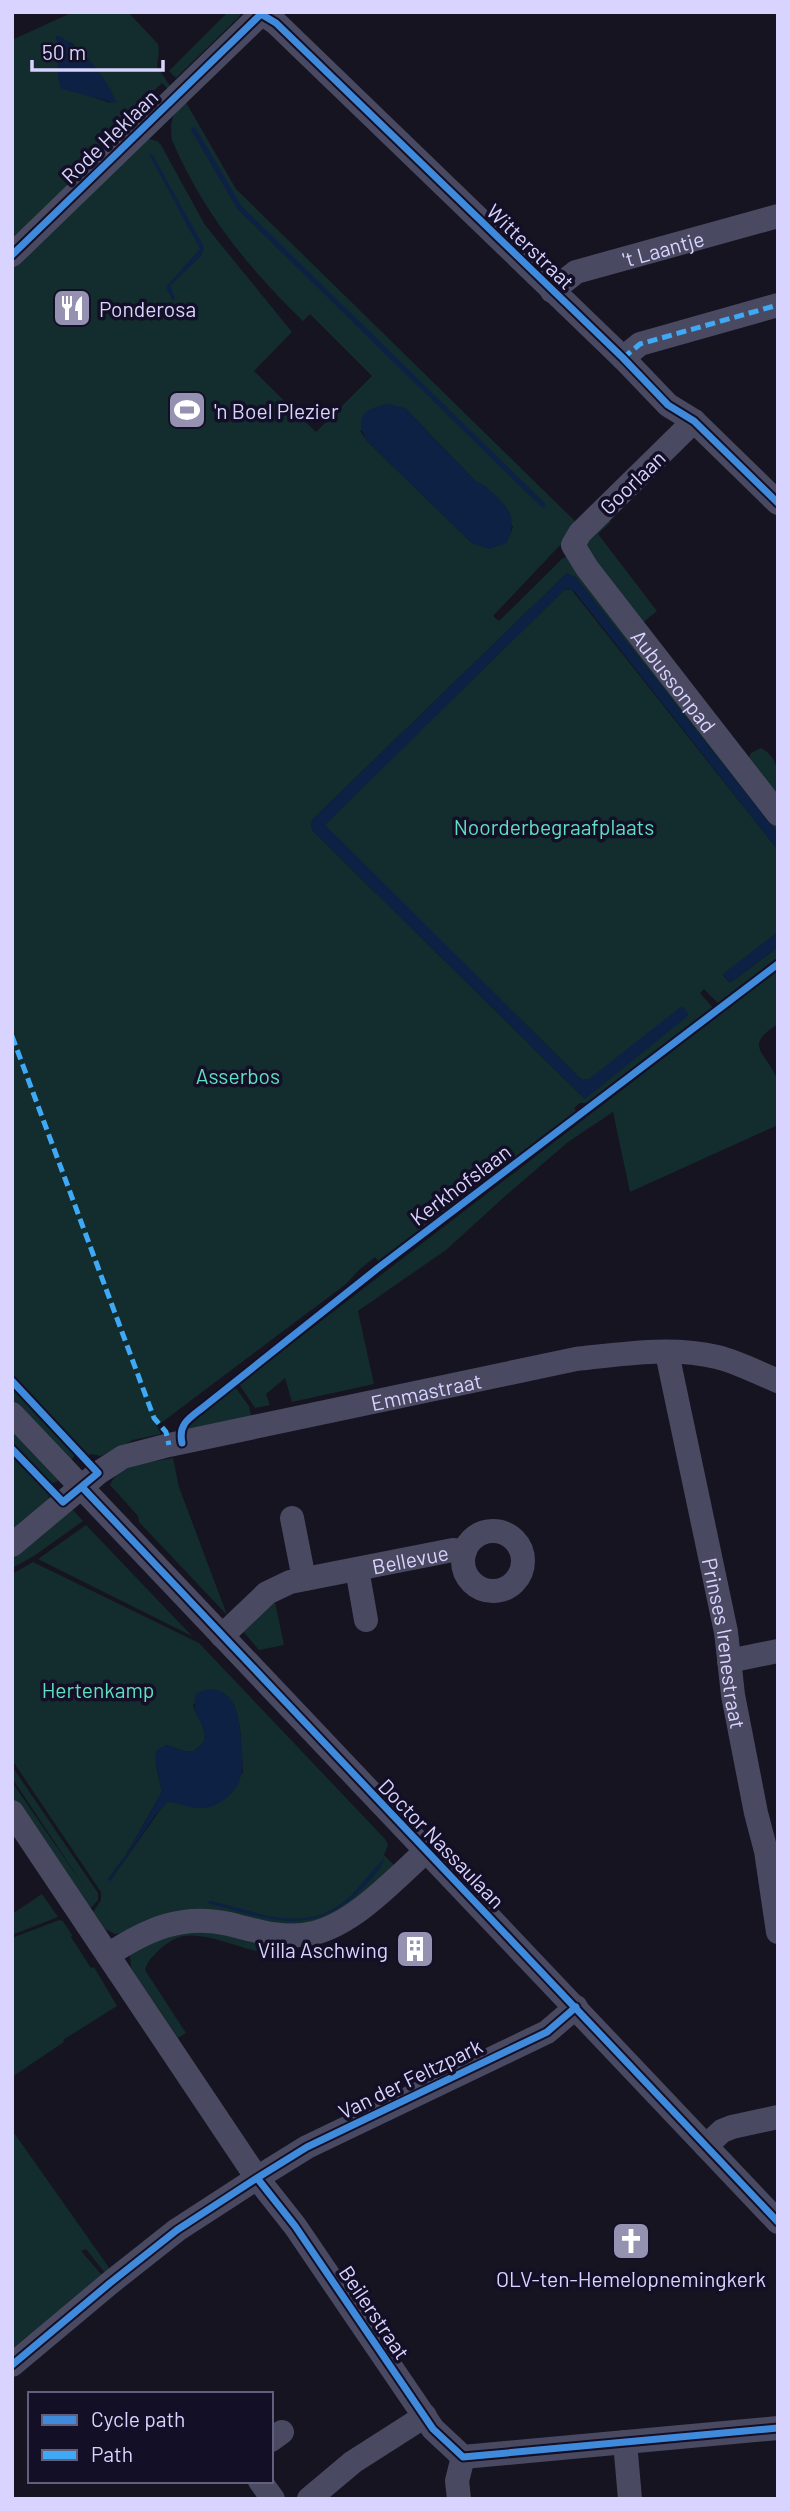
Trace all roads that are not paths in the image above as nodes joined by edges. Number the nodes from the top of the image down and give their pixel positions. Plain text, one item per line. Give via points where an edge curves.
1 (260, 13) edge
2 (778, 216) edge
3 (12, 255) edge
4 (552, 291) junction
5 (778, 305) edge
6 (623, 358) junction
7 (694, 421) junction
8 (778, 503) edge
9 (573, 545) joint
10 (778, 814) edge
11 (667, 1353) junction
12 (778, 1381) edge
13 (12, 1414) edge
14 (82, 1487) junction
15 (292, 1518) dead end
16 (12, 1545) edge
17 (465, 1551) dead end
18 (357, 1569) junction
19 (304, 1579) junction
20 (366, 1620) dead end
21 (222, 1636) junction
22 (778, 1651) edge
23 (729, 1661) junction
24 (12, 1812) edge
25 (426, 1852) junction
26 (778, 1932) edge
27 (108, 1955) junction
28 (576, 2007) junction
29 (778, 2118) edge
30 (706, 2146) junction
31 (257, 2178) junction
32 (778, 2222) edge
33 (12, 2365) edge
34 (425, 2416) junction
35 (778, 2428) edge
36 (625, 2442) junction
37 (463, 2458) junction
38 (261, 2483) edge
39 (273, 2499) edge
40 (309, 2499) edge
41 (459, 2499) edge
42 (630, 2499) edge

1 - 3 street, Rode Heklaan
1 - 4 street, Witterstraat
2 - 4 street, 't Laantje via 576,272
4 - 6 street, Witterstraat
5 - 6 street via 640,344
6 - 7 street, Witterstraat via 668,405
7 - 8 street, Witterstraat
7 - 9 street, Goorlaan
9 - 10 street, Aubussonpad
11 - 12 street, Emmastraat via 720,1357
11 - 14 street, Emmastraat via 576,1359 169,1445 123,1457
11 - 23 street, Prinses Irenestraat
13 - 14 street, Doctor Nassaulaan
14 - 16 street
14 - 21 street, Doctor Nassaulaan
15 - 19 street
17 - 18 street, Bellevue
18 - 19 street, Bellevue
18 - 20 street, Bellevue
19 - 21 street, Bellevue via 267,1593
21 - 25 street, Doctor Nassaulaan
22 - 23 street
23 - 26 street, Prinses Irenestraat
24 - 27 street
25 - 27 street via 354,1913 326,1929 283,1936 214,1921 186,1920 152,1929
25 - 28 street, Doctor Nassaulaan
27 - 31 street
28 - 30 street, Doctor Nassaulaan
28 - 31 street, Van der Feltzpark via 547,2032 307,2147
29 - 30 street via 732,2127
30 - 32 street, Doctor Nassaulaan
31 - 33 street via 167,2238
31 - 34 street, Beilerstraat
34 - 37 street, Beilerstraat
34 - 40 street via 353,2462
35 - 36 street
36 - 37 street
36 - 42 street
37 - 41 street via 457,2481
38 - 39 street

